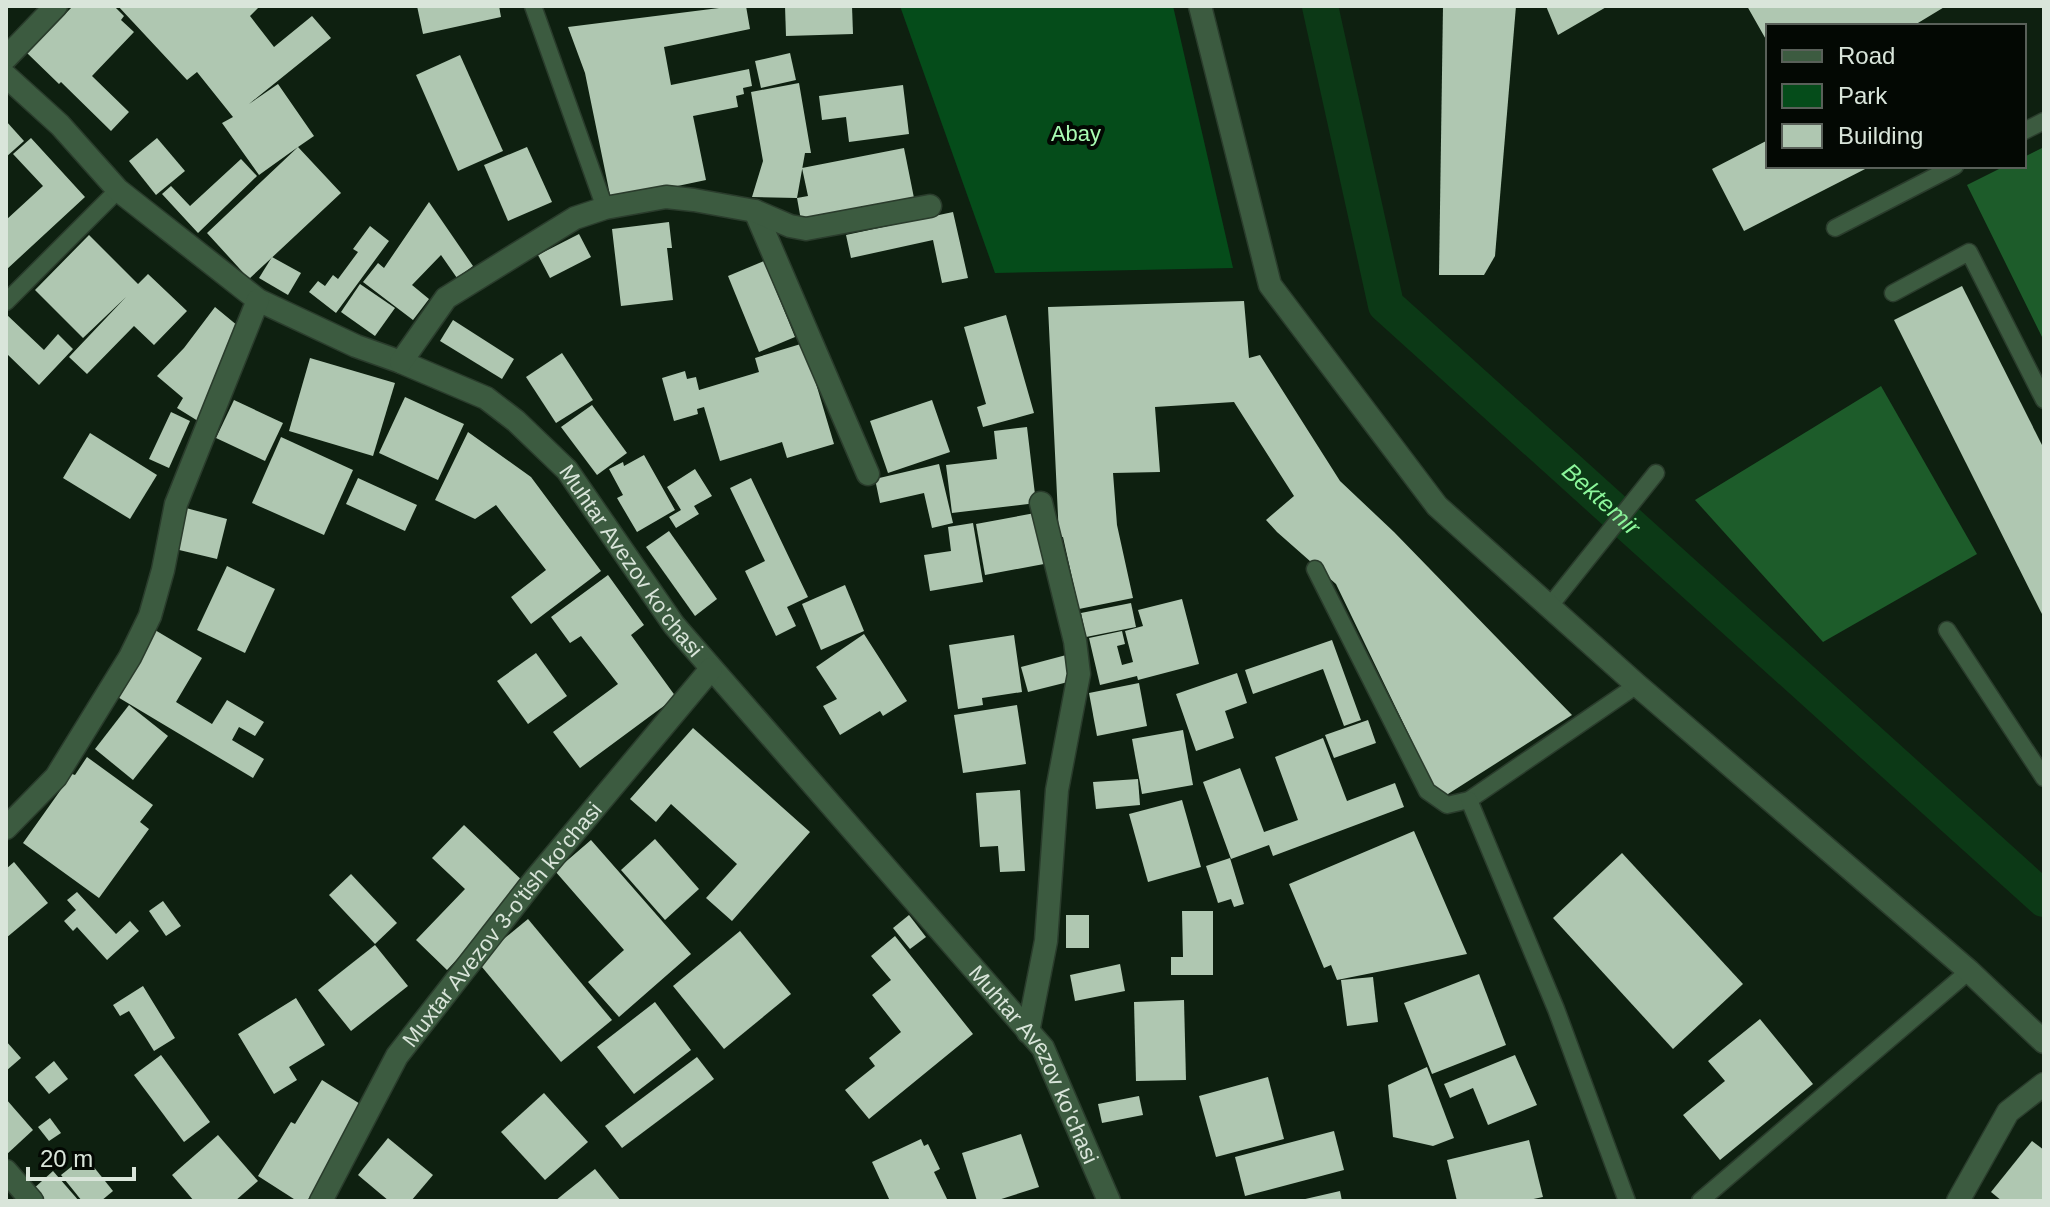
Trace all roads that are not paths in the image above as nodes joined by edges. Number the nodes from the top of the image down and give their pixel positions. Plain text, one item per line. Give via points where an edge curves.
1 (56, 6) edge
2 (533, 6) edge
3 (1200, 6) edge
4 (6, 58) edge
5 (6, 76) edge
6 (2044, 121) edge
7 (2026, 130) edge
8 (1951, 168) edge
9 (118, 190) junction
10 (930, 206) dead end
11 (605, 208) junction
12 (755, 211) junction
13 (1835, 228) dead end
14 (1893, 293) dead end
15 (258, 300) junction
16 (6, 302) edge
17 (401, 362) junction
18 (2044, 400) edge
19 (1656, 473) dead end
20 (868, 474) dead end
21 (1041, 503) dead end
22 (1315, 569) dead end
23 (1549, 607) junction
24 (1947, 630) dead end
25 (711, 669) junction
26 (1637, 685) junction
27 (2044, 778) edge
28 (1469, 800) junction
29 (6, 828) edge
30 (1969, 971) junction
31 (1028, 1032) junction
32 (2044, 1042) edge
33 (2044, 1084) edge
34 (6, 1171) edge
35 (32, 1201) edge
36 (321, 1201) edge
37 (1109, 1201) edge
38 (1627, 1201) edge
39 (1700, 1201) edge
40 (1958, 1201) edge

1 - 4 street
2 - 11 lane
3 - 23 street via 1270,285 1437,506
5 - 9 street, Muhtar Avezov ko'chasi via 60,125
6 - 7 lane
8 - 13 lane
9 - 15 street, Muhtar Avezov ko'chasi
9 - 16 lane
10 - 12 street via 806,229
11 - 12 street via 666,197
11 - 17 street via 575,218 446,298
12 - 20 street
14 - 18 lane via 1969,252
15 - 17 street, Muhtar Avezov ko'chasi
15 - 29 street via 176,504 150,616 56,777
17 - 25 street, Muhtar Avezov ko'chasi via 486,398 567,470 674,625
19 - 23 lane
21 - 31 street via 1079,674 1057,790 1046,941
22 - 28 lane via 1427,791 1447,805
23 - 26 street
24 - 27 lane
25 - 31 street, Muhtar Avezov ko'chasi
25 - 36 street, Muxtar Avezov 3-o'tish ko'chasi via 536,878 397,1056
26 - 28 lane
26 - 30 street
28 - 38 lane via 1556,1009
30 - 32 street
30 - 39 lane
31 - 37 street, Muhtar Avezov ko'chasi via 1043,1048
33 - 40 street via 2008,1112
34 - 35 street

